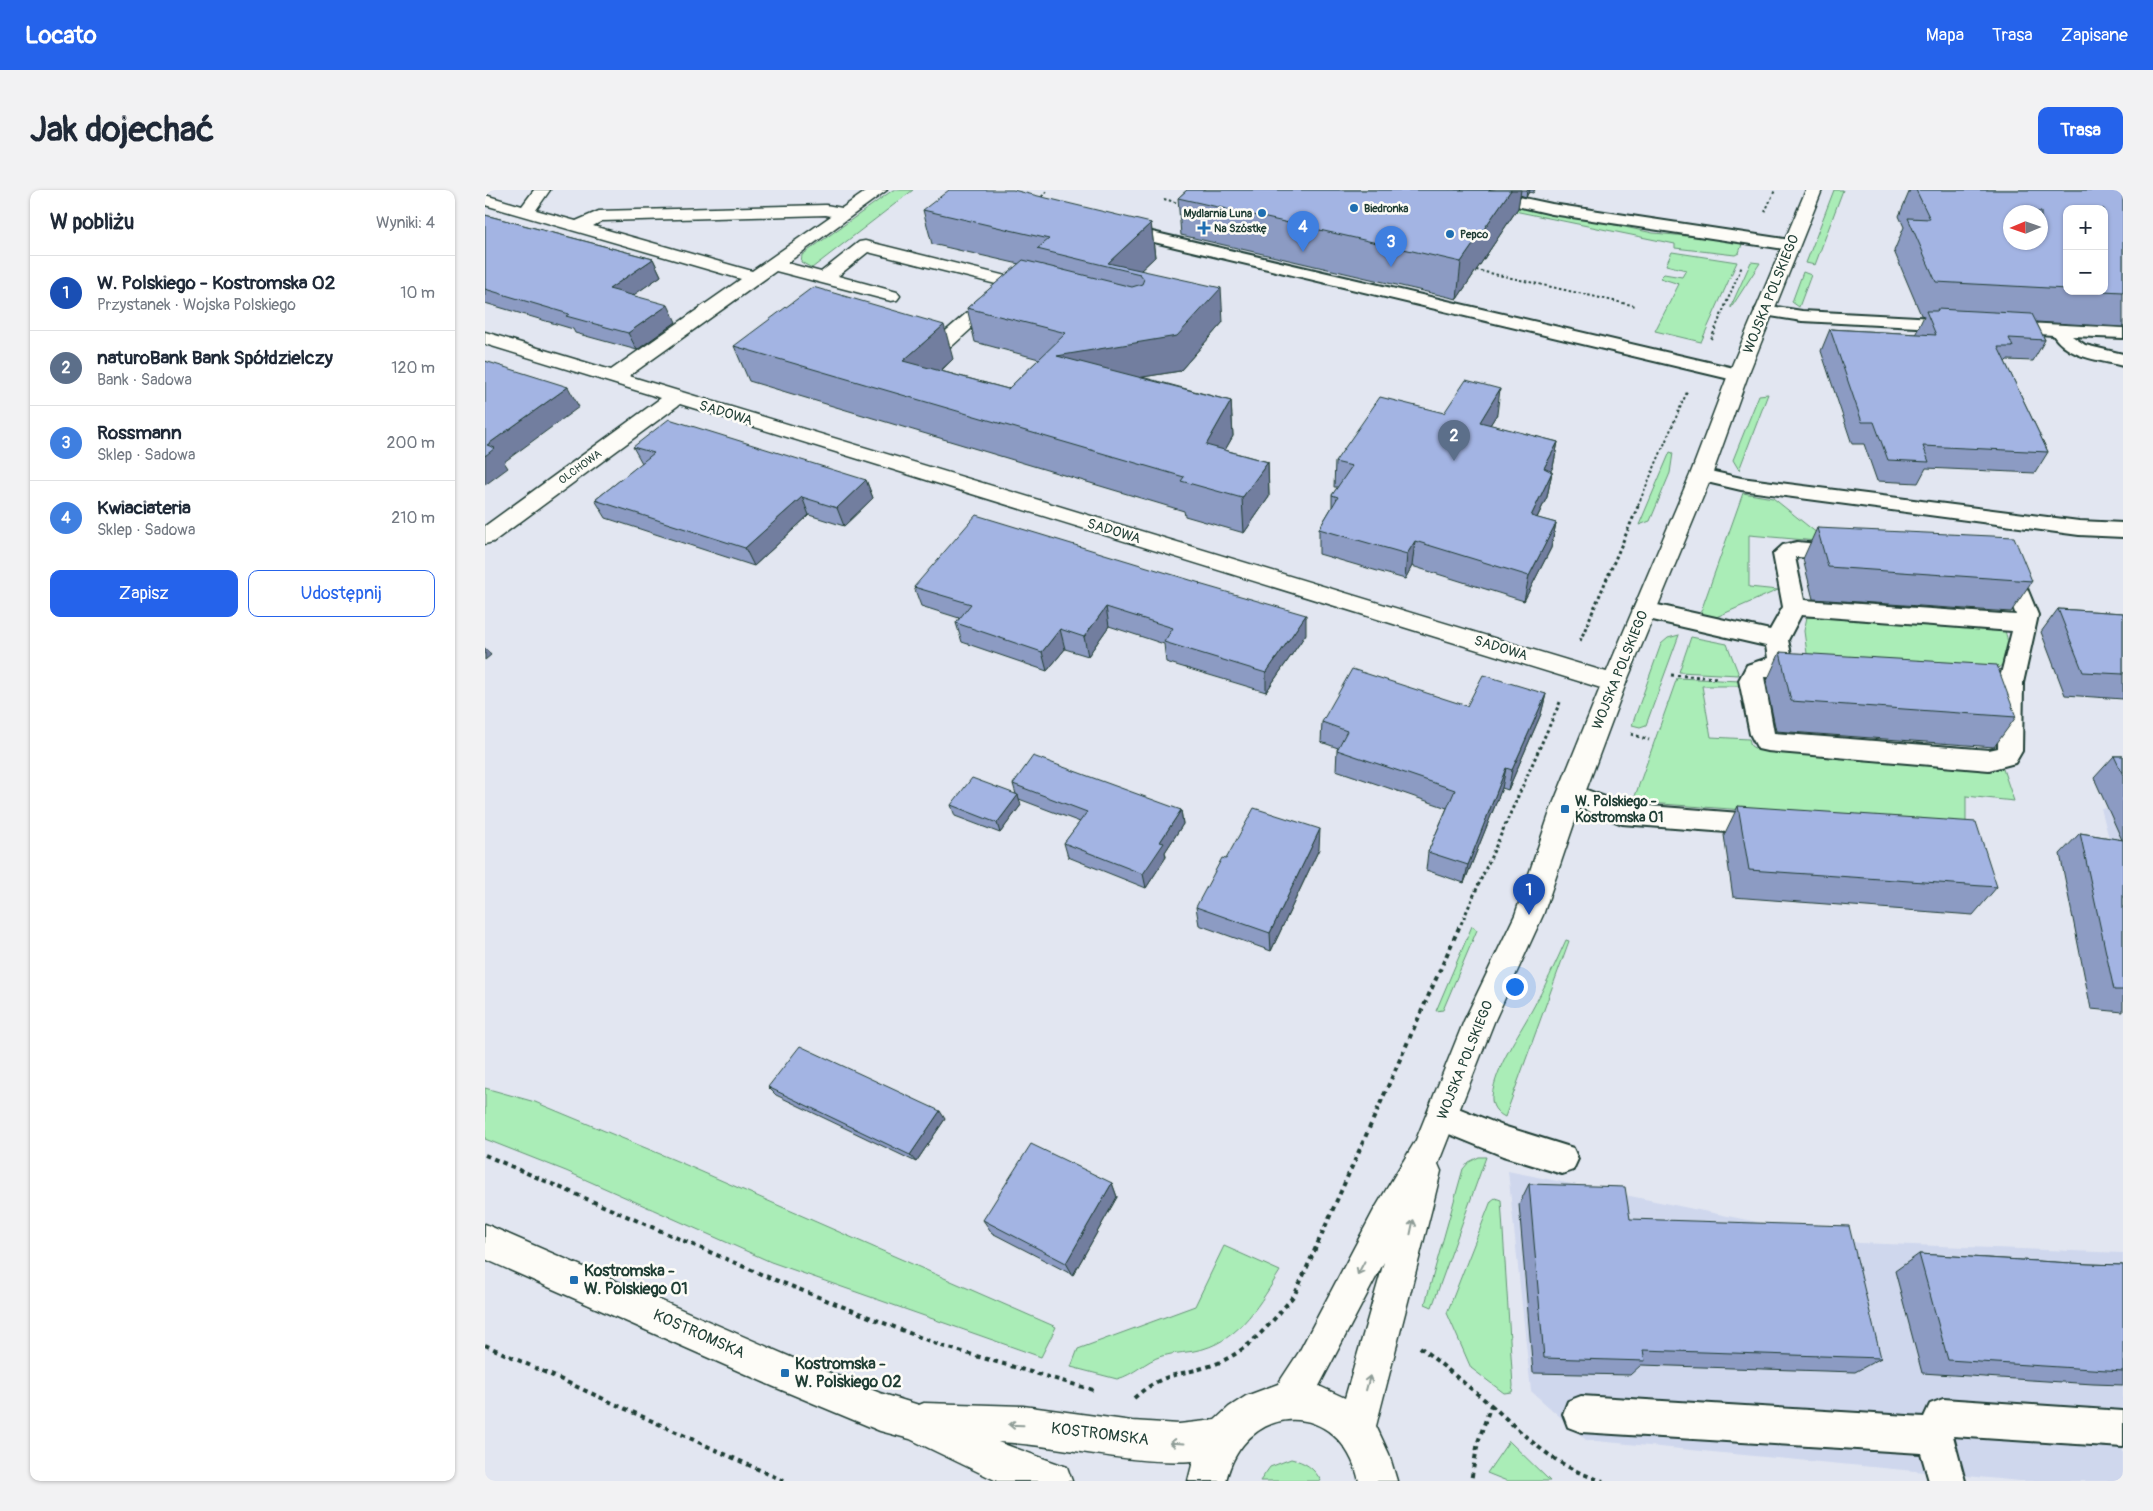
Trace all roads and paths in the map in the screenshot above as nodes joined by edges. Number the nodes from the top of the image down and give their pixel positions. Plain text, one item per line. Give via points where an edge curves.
1 (542, 190) edge
2 (879, 190) edge
3 (1049, 190) edge
4 (1465, 190) edge
5 (1775, 190) edge
6 (1813, 190) edge
7 (1164, 199) dead end
8 (485, 200) edge
9 (1032, 205) edge
10 (1190, 205) edge
11 (527, 211) junction
12 (846, 214) junction
13 (1104, 225) edge
14 (577, 227) junction
15 (1754, 239) junction
16 (1791, 245) junction
17 (773, 266) junction
18 (1476, 270) edge
19 (756, 278) junction
20 (825, 278) junction
21 (1012, 283) junction
22 (1050, 292) edge
23 (891, 296) dead end
24 (1636, 306) dead end
25 (1764, 310) junction
26 (2059, 330) junction
27 (897, 331) edge
28 (2123, 333) edge
29 (485, 338) edge
30 (2123, 360) edge
31 (1699, 366) junction
32 (1738, 375) junction
33 (613, 378) junction
34 (675, 398) junction
35 (1701, 475) junction
36 (2123, 530) edge
37 (485, 537) edge
38 (1867, 553) edge
39 (1986, 559) edge
40 (1794, 607) junction
41 (1644, 610) junction
42 (2024, 624) junction
43 (1776, 640) junction
44 (1782, 667) junction
45 (1568, 668) junction
46 (1832, 671) edge
47 (1671, 675) dead end
48 (1942, 678) edge
49 (1751, 680) junction
50 (1614, 683) junction
51 (2011, 683) junction
52 (1571, 794) junction
53 (1793, 827) edge
54 (1443, 1117) junction
55 (1429, 1150) junction
56 (485, 1155) edge
57 (1562, 1159) dead end
58 (485, 1241) edge
59 (485, 1345) edge
60 (1101, 1393) dead end
61 (1289, 1400) junction
62 (1491, 1405) dead end
63 (1581, 1414) dead end
64 (915, 1422) junction
65 (2123, 1429) edge
66 (1356, 1430) junction
67 (1934, 1436) junction
68 (1117, 1437) junction
69 (1225, 1437) junction
70 (1472, 1465) dead end
71 (1381, 1478) edge
72 (784, 1481) edge
73 (1053, 1481) edge
74 (1207, 1481) edge
75 (1471, 1481) edge
76 (1603, 1481) edge
77 (1947, 1481) edge

1 - 11 street
2 - 12 street
3 - 9 path
4 - 15 lane via 1552,209
5 - 15 path
6 - 16 street, WOJSKA POLSKIEGO
7 - 10 path
8 - 11 street
11 - 14 street
12 - 14 street via 826,210 599,216
12 - 17 street
13 - 31 lane
14 - 19 street
15 - 16 lane
15 - 31 path
16 - 25 street, WOJSKA POLSKIEGO
17 - 19 street
17 - 20 street
18 - 24 path
19 - 33 street
20 - 21 street via 865,246
20 - 23 street
21 - 22 street
21 - 27 street via 944,343
25 - 26 lane via 1802,316
25 - 32 street, WOJSKA POLSKIEGO
26 - 28 lane
26 - 30 lane via 2068,344
29 - 33 street, SADOWA
31 - 32 lane
31 - 45 path
32 - 35 street, WOJSKA POLSKIEGO
33 - 34 street, SADOWA
34 - 37 street, OLCHOWA
34 - 45 street, SADOWA
35 - 36 lane via 1741,484 2079,528
35 - 41 street, WOJSKA POLSKIEGO
38 - 40 lane via 1787,551 1784,554
39 - 42 lane via 2006,560 2027,615
40 - 42 lane
40 - 43 lane
41 - 43 lane
41 - 50 street, WOJSKA POLSKIEGO
42 - 51 lane
43 - 44 lane
44 - 46 lane
44 - 49 lane via 1756,668
45 - 50 street, SADOWA
45 - 68 path via 1559,687 1561,698 1557,709 1295,1294 1266,1330 1243,1350 1222,1361 1195,1371 1168,1375 1149,1385 1130,1401
47 - 49 path
48 - 51 lane
49 - 51 lane via 1763,739 1773,744 1989,760 2005,756 2010,751
50 - 52 street, WOJSKA POLSKIEGO
52 - 53 lane via 1621,814
52 - 54 street, WOJSKA POLSKIEGO via 1529,915 1479,1021
54 - 55 street, WOJSKA POLSKIEGO
54 - 57 lane via 1503,1141
55 -> 61 street, WOJSKA POLSKIEGO via 1386,1222 1312,1365
66 -> 55 street, WOJSKA POLSKIEGO via 1411,1234
56 - 60 path via 763,1275 941,1346
58 - 64 street, KOSTROMSKA via 794,1376 880,1412
59 - 72 path
61 - 66 street via 1313,1402 1335,1412
61 - 69 street via 1266,1404 1245,1416
62 - 76 path via 1560,1466
63 - 67 lane
68 -> 64 street, KOSTROMSKA via 1036,1426
64 - 73 street, KOSTROMSKA via 1000,1463
65 - 67 lane via 1943,1418
66 - 71 street
67 - 77 lane
69 -> 68 street, KOSTROMSKA via 1179,1444
69 - 74 street via 1213,1457
70 - 75 path

